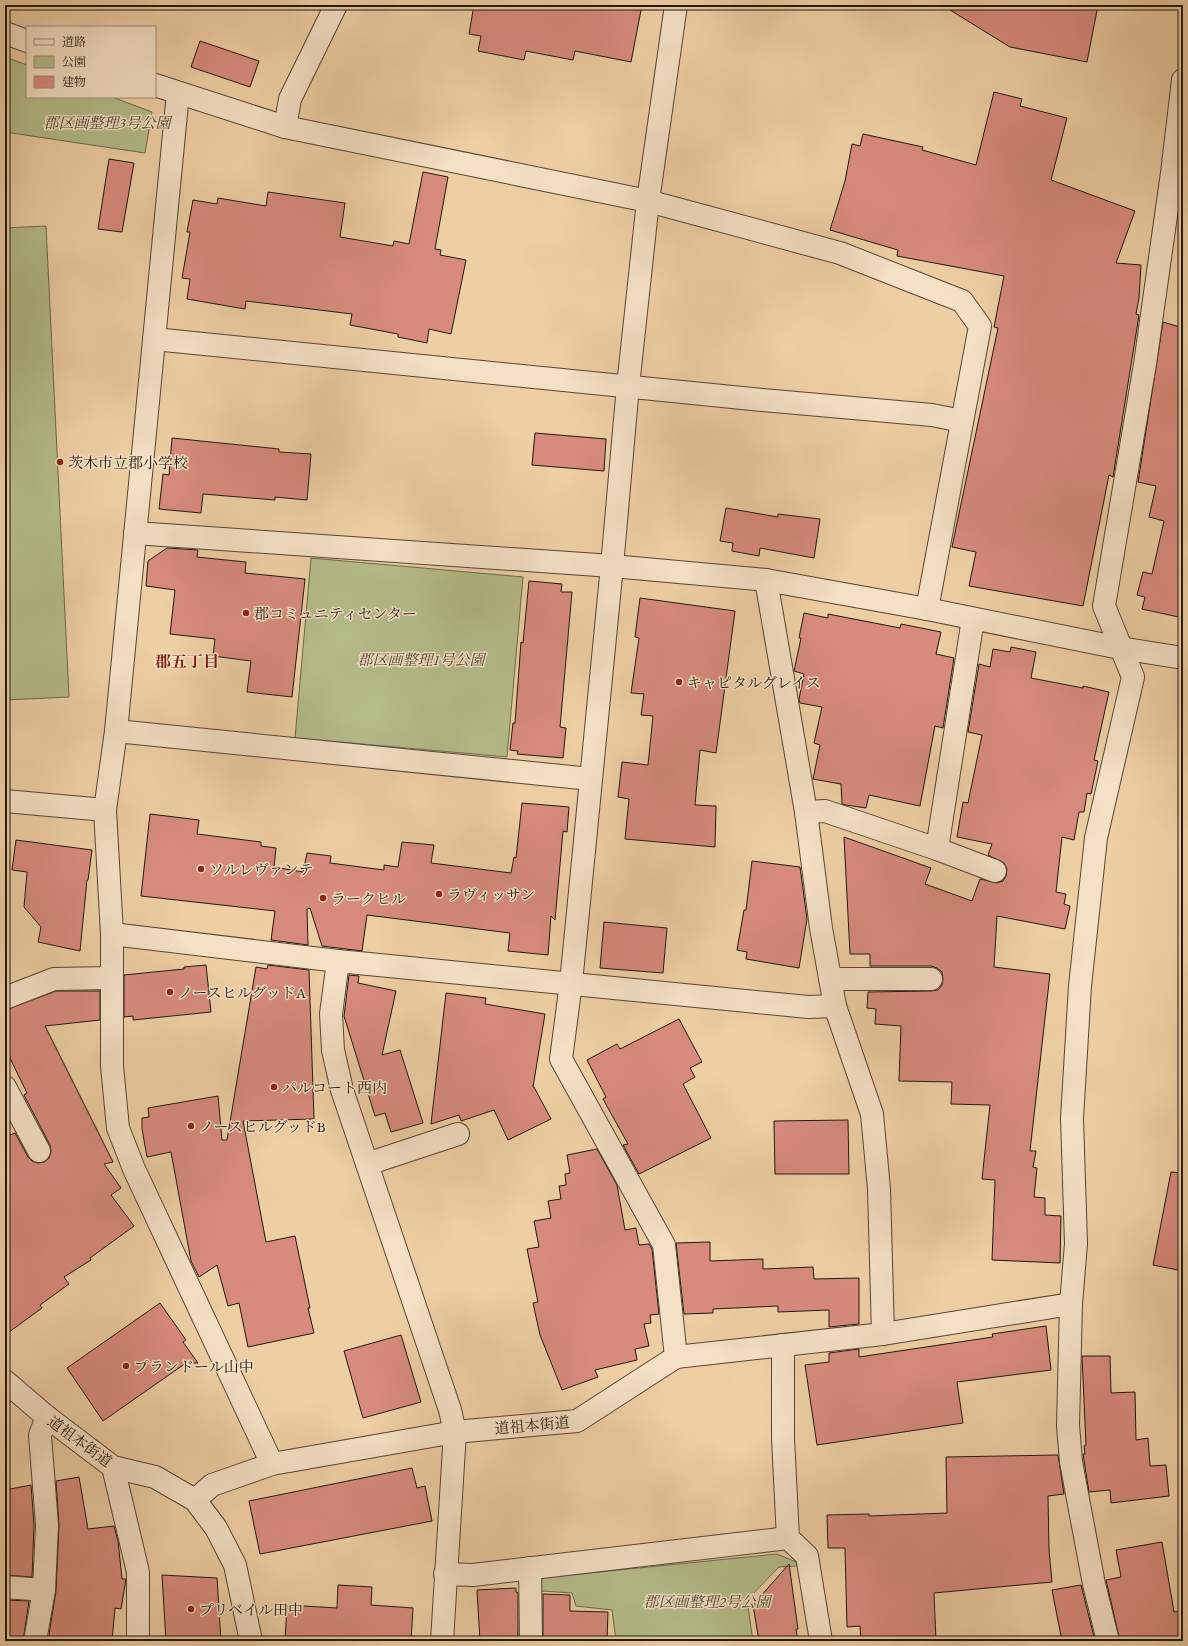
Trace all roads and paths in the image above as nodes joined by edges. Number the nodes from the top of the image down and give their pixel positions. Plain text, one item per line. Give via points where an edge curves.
1 (336, 5) edge
2 (676, 5) edge
3 (5, 33) edge
4 (26, 41) edge
5 (1183, 80) edge
6 (156, 85) edge
7 (178, 93) junction
8 (285, 127) junction
9 (648, 202) junction
10 (154, 339) junction
11 (628, 386) junction
12 (962, 421) junction
13 (135, 533) junction
14 (612, 566) junction
15 (766, 580) junction
16 (927, 609) junction
17 (973, 619) junction
18 (1120, 648) junction
19 (1183, 658) edge
20 (116, 731) junction
21 (591, 779) junction
22 (5, 800) edge
23 (105, 810) junction
24 (806, 812) junction
25 (937, 849) junction
26 (995, 871) dead end
27 (112, 934) junction
28 (338, 961) junction
29 (112, 978) junction
30 (830, 979) junction
31 (931, 979) dead end
32 (571, 983) junction
33 (5, 998) edge
34 (835, 1006) junction
35 (5, 1087) edge
36 (13, 1123) edge
37 (458, 1134) dead end
38 (39, 1151) dead end
39 (367, 1164) junction
40 (1071, 1304) junction
41 (883, 1334) junction
42 (783, 1345) junction
43 (676, 1357) junction
44 (5, 1381) edge
45 (47, 1417) junction
46 (454, 1432) junction
47 (272, 1464) junction
48 (113, 1467) junction
49 (195, 1500) junction
50 (788, 1538) junction
51 (530, 1568) junction
52 (445, 1574) junction
53 (5, 1587) edge
54 (44, 1590) junction
55 (35, 1641) edge
56 (138, 1641) edge
57 (250, 1641) edge
58 (442, 1641) edge
59 (530, 1641) edge
60 (821, 1641) edge
61 (1108, 1641) edge

1 - 8 street via 290,99
2 - 9 street
3 - 4 street
5 - 18 street via 1145,364 1104,606
6 - 7 street
7 - 8 street
7 - 10 street
8 - 9 street
9 - 11 street
9 - 12 street via 840,253 962,301 980,326
10 - 11 street
10 - 13 street
11 - 12 street via 932,415
11 - 14 street
12 - 16 street
13 - 14 street
13 - 20 street
14 - 15 street
14 - 21 street
15 - 16 street
15 - 24 street
16 - 17 street
17 - 18 street
17 - 25 street
18 - 19 street
18 - 40 street via 1133,677 1096,838 1080,986 1072,1118 1076,1244
20 - 21 street
20 - 23 street
21 - 32 street
22 - 23 street
23 - 27 street
24 - 25 street via 825,811
24 - 30 street
25 - 26 street
27 - 28 street
27 - 29 street
28 - 32 street
28 - 39 street via 331,1014 333,1050 342,1090
29 - 33 street via 54,979
29 - 47 street via 112,1066 118,1128 134,1169
30 - 31 street
30 - 34 street
32 - 34 street via 808,1008
32 - 43 street via 561,1059 664,1245
34 - 41 street via 872,1114 879,1189
35 - 36 street
36 - 38 street
37 - 39 street
39 - 46 street via 450,1410
40 - 41 street, 道祖本街道
40 - 61 street via 1068,1425 1071,1462 1094,1584
41 - 42 street, 道祖本街道
42 - 43 street, 道祖本街道
42 - 50 street via 783,1439
43 - 46 street, 道祖本街道 via 578,1421
44 - 45 street, 道祖本街道
45 - 48 street, 道祖本街道
45 - 54 street via 40,1435 47,1525
46 - 47 street, 道祖本街道
46 - 52 street
47 - 49 street, 道祖本街道 via 212,1485
48 - 49 street, 道祖本街道 via 155,1477
48 - 56 street via 138,1572
49 - 57 street via 216,1528 235,1566
50 - 51 street
50 - 60 street via 807,1556
51 - 52 street via 473,1575
51 - 59 street
52 - 58 street
53 - 54 street
54 - 55 street

